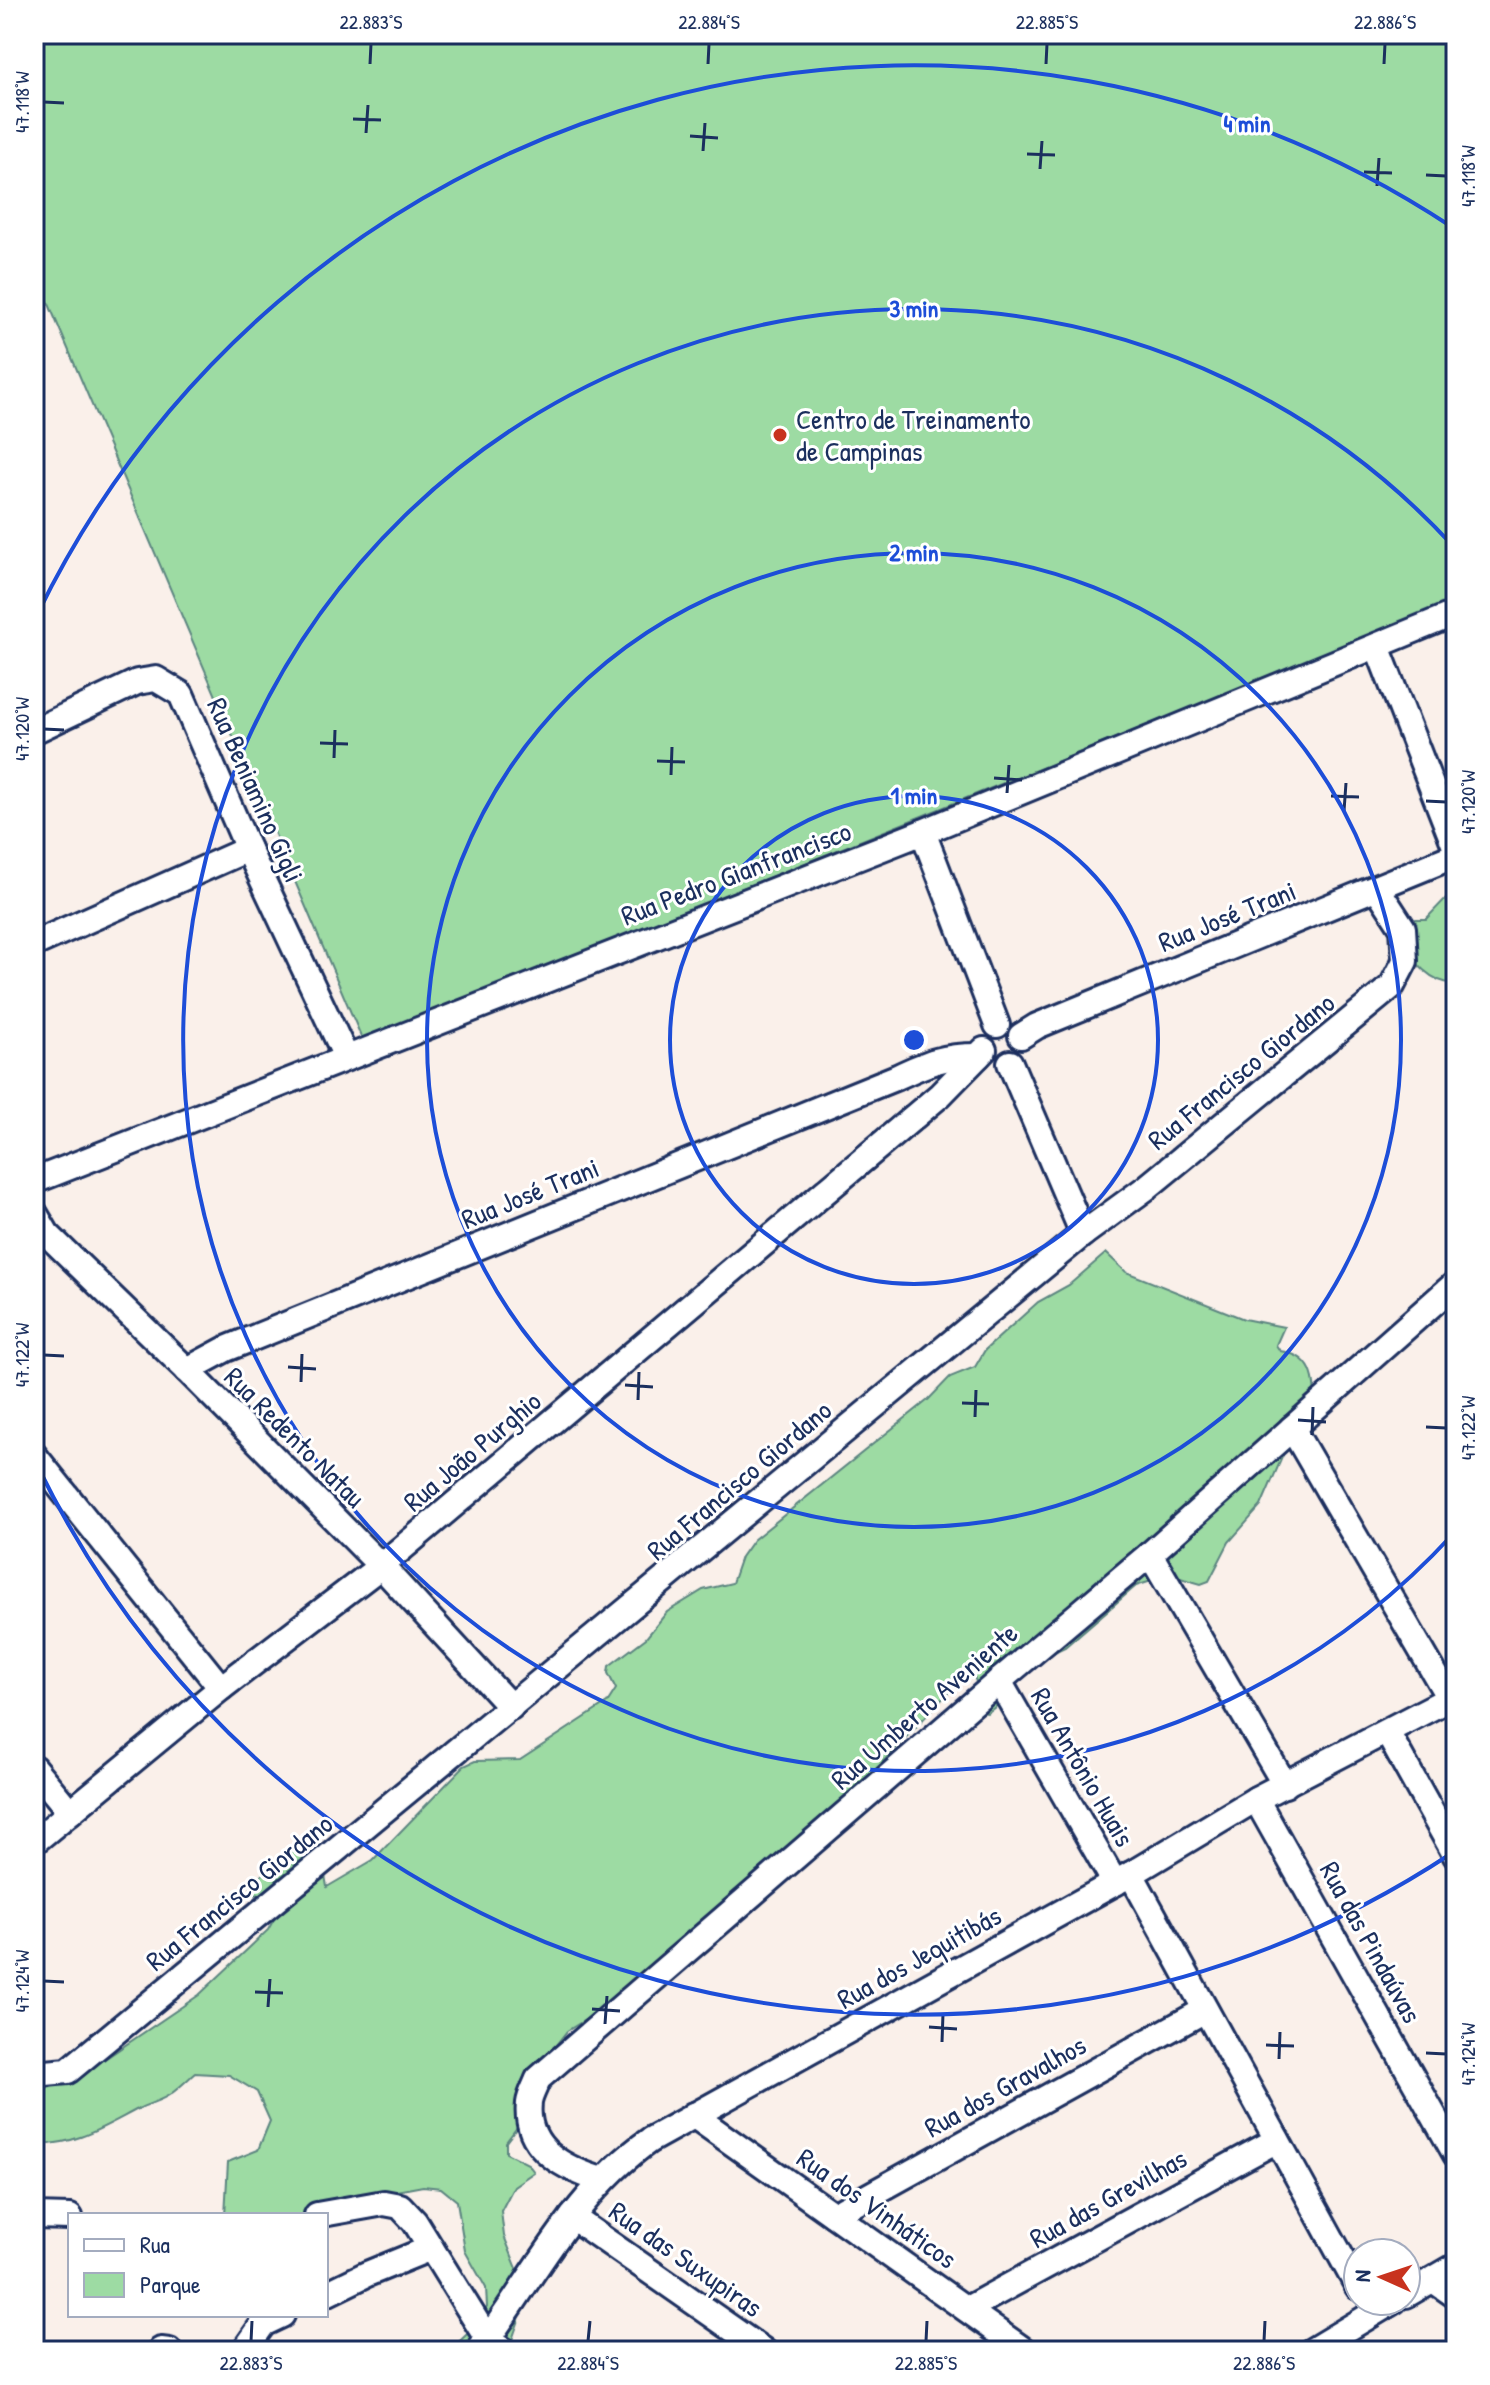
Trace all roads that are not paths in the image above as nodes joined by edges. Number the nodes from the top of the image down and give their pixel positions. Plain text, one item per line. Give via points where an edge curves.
1 (1456, 613) edge
2 (1377, 646) junction
3 (34, 731) edge
4 (923, 832) junction
5 (248, 849) junction
6 (1456, 852) edge
7 (1377, 888) junction
8 (34, 944) edge
9 (997, 1025) junction
10 (1021, 1036) junction
11 (346, 1057) junction
12 (992, 1058) junction
13 (897, 1077) junction
14 (940, 1095) junction
15 (34, 1181) edge
16 (34, 1212) edge
17 (1083, 1234) junction
18 (1455, 1287) edge
19 (187, 1370) junction
20 (1292, 1428) junction
21 (34, 1455) edge
22 (1150, 1554) junction
23 (381, 1566) junction
24 (999, 1681) junction
25 (221, 1688) junction
26 (1453, 1696) edge
27 (511, 1707) junction
28 (1387, 1732) junction
29 (34, 1768) edge
30 (1285, 1785) junction
31 (1256, 1799) junction
32 (70, 1812) junction
33 (34, 1842) edge
34 (1456, 1856) edge
35 (1123, 1879) junction
36 (1205, 2010) junction
37 (34, 2074) edge
38 (693, 2115) junction
39 (1277, 2140) junction
40 (1456, 2155) edge
41 (602, 2180) junction
42 (328, 2213) edge
43 (834, 2215) junction
44 (34, 2216) edge
45 (68, 2217) edge
46 (572, 2217) junction
47 (431, 2248) junction
48 (1342, 2258) edge
49 (1456, 2266) edge
50 (1433, 2280) junction
51 (1422, 2286) edge
52 (328, 2293) edge
53 (1456, 2296) edge
54 (967, 2309) junction
55 (278, 2317) edge
56 (1356, 2317) edge
57 (490, 2347) edge
58 (161, 2350) edge
59 (169, 2351) edge
60 (244, 2351) edge
61 (764, 2351) edge
62 (1025, 2351) edge
63 (1311, 2351) edge

1 - 2 street, Rua Pedro Gianfrancisco
2 - 4 street, Rua Pedro Gianfrancisco
2 - 6 street
3 - 5 street, Rua Beniamino Gigli via 137,682 156,679 181,694
4 - 9 street
4 - 11 street, Rua Pedro Gianfrancisco
5 - 8 street
5 - 11 street, Rua Beniamino Gigli
6 - 7 street, Rua José Trani
7 - 10 street, Rua José Trani
7 - 17 street, Rua Francisco Giordano via 1403,928 1405,961 1392,986
9 - 10 street via 1013,1027
9 - 12 street via 983,1044
10 - 12 street via 1021,1053
11 - 15 street, Rua Pedro Gianfrancisco
12 - 13 street, Rua José Trani via 952,1056
12 - 14 street, Rua João Purghio
12 - 17 street
13 - 14 street
13 - 19 street, Rua José Trani via 226,1349
14 - 23 street, Rua João Purghio
16 - 19 street, Rua Redento Natau via 47,1234
17 - 27 street, Rua Francisco Giordano
18 - 20 street, Rua Umberto Aveniente
19 - 23 street, Rua Redento Natau
20 - 22 street, Rua Umberto Aveniente
20 - 26 street
21 - 25 street
22 - 24 street, Rua Umberto Aveniente
22 - 30 street
23 - 25 street, Rua João Purghio
23 - 27 street, Rua Redento Natau
24 - 35 street, Rua Antônio Huais
24 - 41 street, Rua Umberto Aveniente via 538,2079 529,2116 542,2147 571,2170
25 - 32 street, Rua João Purghio
26 - 28 street, Rua dos Jequitibás
27 - 37 street, Rua Francisco Giordano via 68,2071
28 - 30 street, Rua dos Jequitibás
28 - 34 street
29 - 32 street
30 - 31 street, Rua dos Jequitibás
31 - 35 street, Rua dos Jequitibás
31 - 40 street, Rua das Pindaúvas
32 - 33 street, Rua João Purghio
35 - 36 street, Rua Antônio Huais
35 - 38 street, Rua dos Jequitibás
36 - 39 street, Rua Antônio Huais
36 - 43 street, Rua dos Gravalhos
38 - 41 street, Rua dos Jequitibás via 628,2156
38 - 43 street, Rua dos Vinháticos
39 - 48 street, Rua Antônio Huais
39 - 54 street, Rua das Grevilhas
41 - 46 street, Rua dos Jequitibás
42 - 47 street via 384,2203 400,2206
43 - 54 street, Rua dos Vinháticos
44 - 45 street
46 - 57 street, Rua dos Jequitibás
46 - 61 street, Rua das Suxupiras
47 - 52 street
47 - 57 street
49 - 50 street
50 - 51 street
50 - 53 street
54 - 62 street, Rua dos Vinháticos
55 - 60 street via 263,2324
56 - 63 street
58 - 59 street

